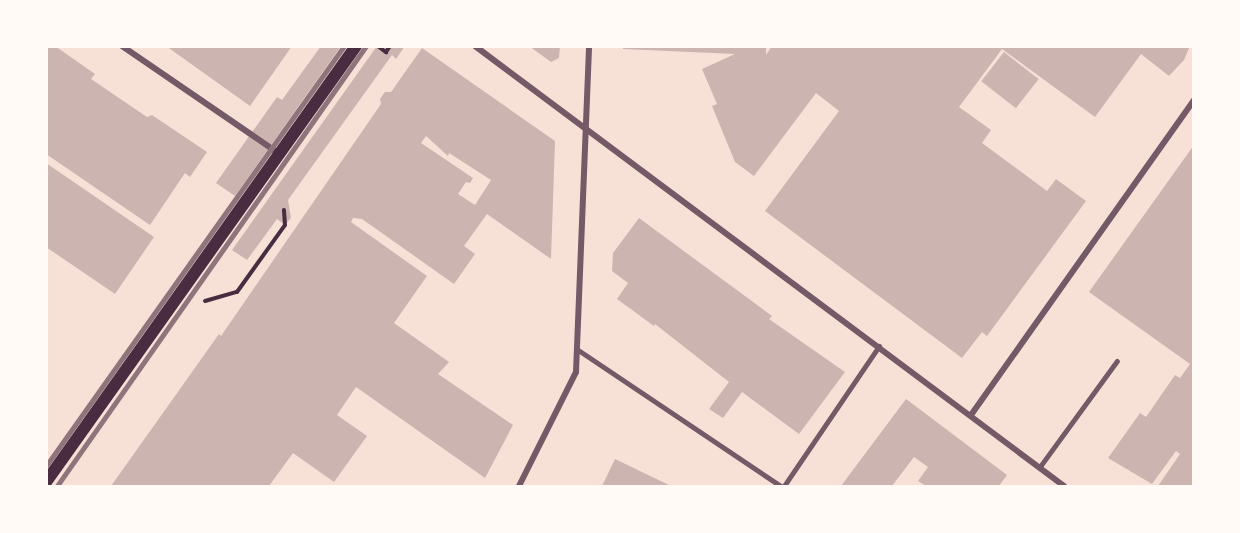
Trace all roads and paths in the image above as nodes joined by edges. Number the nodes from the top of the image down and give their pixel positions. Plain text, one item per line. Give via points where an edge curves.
1 (122, 46) edge
2 (356, 46) edge
3 (379, 46) edge
4 (390, 46) edge
5 (475, 46) edge
6 (589, 46) edge
7 (1194, 100) edge
8 (586, 130) junction
9 (280, 154) junction
10 (284, 210) dead end
11 (237, 292) dead end
12 (879, 346) junction
13 (577, 349) junction
14 (1117, 361) dead end
15 (971, 416) junction
16 (1040, 468) junction
17 (46, 482) edge
18 (1056, 484) edge
19 (519, 486) edge
20 (782, 486) edge
21 (1064, 486) edge

1 - 9 street
2 - 9 main road
3 - 4 path via 386,52
5 - 8 street
6 - 8 street
7 - 15 street
8 - 12 street
8 - 13 street
9 - 17 main road
10 - 11 path via 285,225
12 - 15 street
12 - 20 lane
13 - 19 street via 576,372
13 - 20 lane
14 - 16 lane
15 - 16 street
16 - 18 street
18 - 21 street

